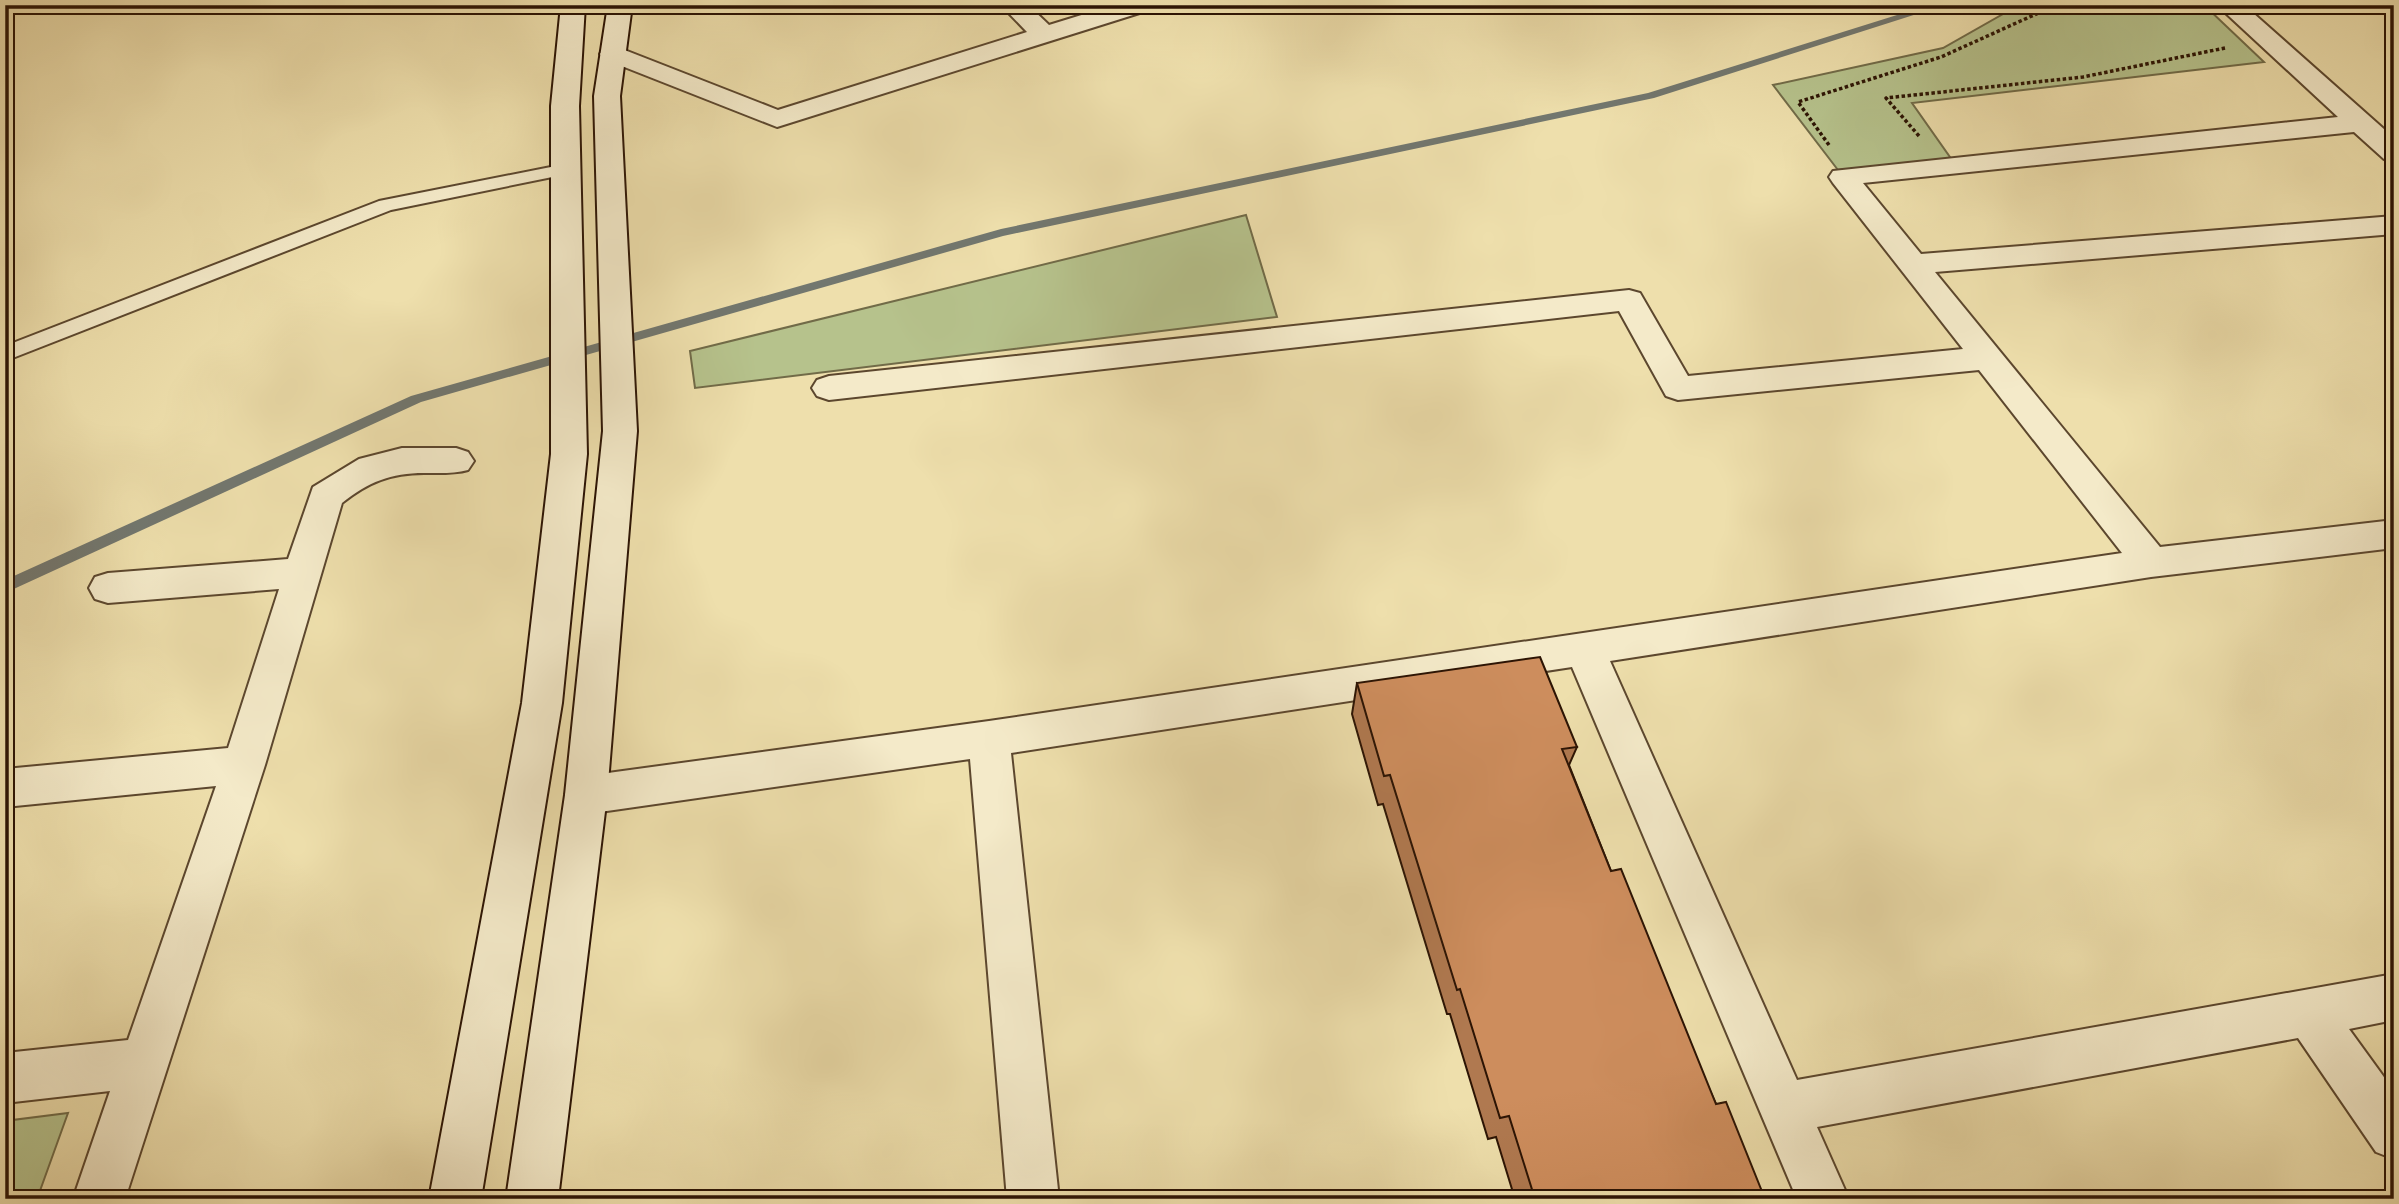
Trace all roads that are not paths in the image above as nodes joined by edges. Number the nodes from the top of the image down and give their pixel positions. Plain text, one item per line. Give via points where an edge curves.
1 (573, 5) edge
2 (620, 5) edge
3 (1013, 5) edge
4 (1140, 5) edge
5 (2229, 5) edge
6 (1045, 35) junction
7 (613, 54) junction
8 (2360, 123) junction
9 (2394, 153) edge
10 (566, 169) junction
11 (2394, 225) edge
12 (1913, 264) junction
13 (5, 354) edge
14 (1988, 358) junction
15 (830, 388) dead end
16 (456, 461) dead end
17 (2394, 534) edge
18 (2151, 563) junction
19 (303, 572) junction
20 (108, 588) dead end
21 (1585, 650) junction
22 (989, 739) junction
23 (244, 765) junction
24 (5, 788) edge
25 (586, 795) junction
26 (2394, 997) edge
27 (2308, 1012) junction
28 (144, 1063) junction
29 (5, 1078) edge
30 (1783, 1108) junction
31 (2394, 1134) edge
32 (99, 1199) edge
33 (455, 1199) edge
34 (532, 1199) edge
35 (1033, 1199) edge
36 (1823, 1199) edge

1 - 10 street via 565,106
2 - 7 street
3 - 6 street
4 - 6 street
5 - 8 street
6 - 7 street via 776,119
7 - 25 street via 607,96 620,431
8 - 9 street
8 - 12 street via 1843,177
10 - 13 lane via 386,205
10 - 33 street via 569,454 542,703
11 - 12 street
12 - 14 street
14 - 15 street via 1678,388 1629,300
14 - 18 street
16 - 19 street via 384,463 354,473 326,496
17 - 18 street
18 - 21 street
19 - 20 street
19 - 23 street
21 - 22 street
21 - 30 street
22 - 25 street
22 - 35 street
23 - 24 street
23 - 28 street
25 - 34 street
26 - 27 street
27 - 30 street
27 - 31 street
28 - 29 street
28 - 32 street
30 - 36 street

